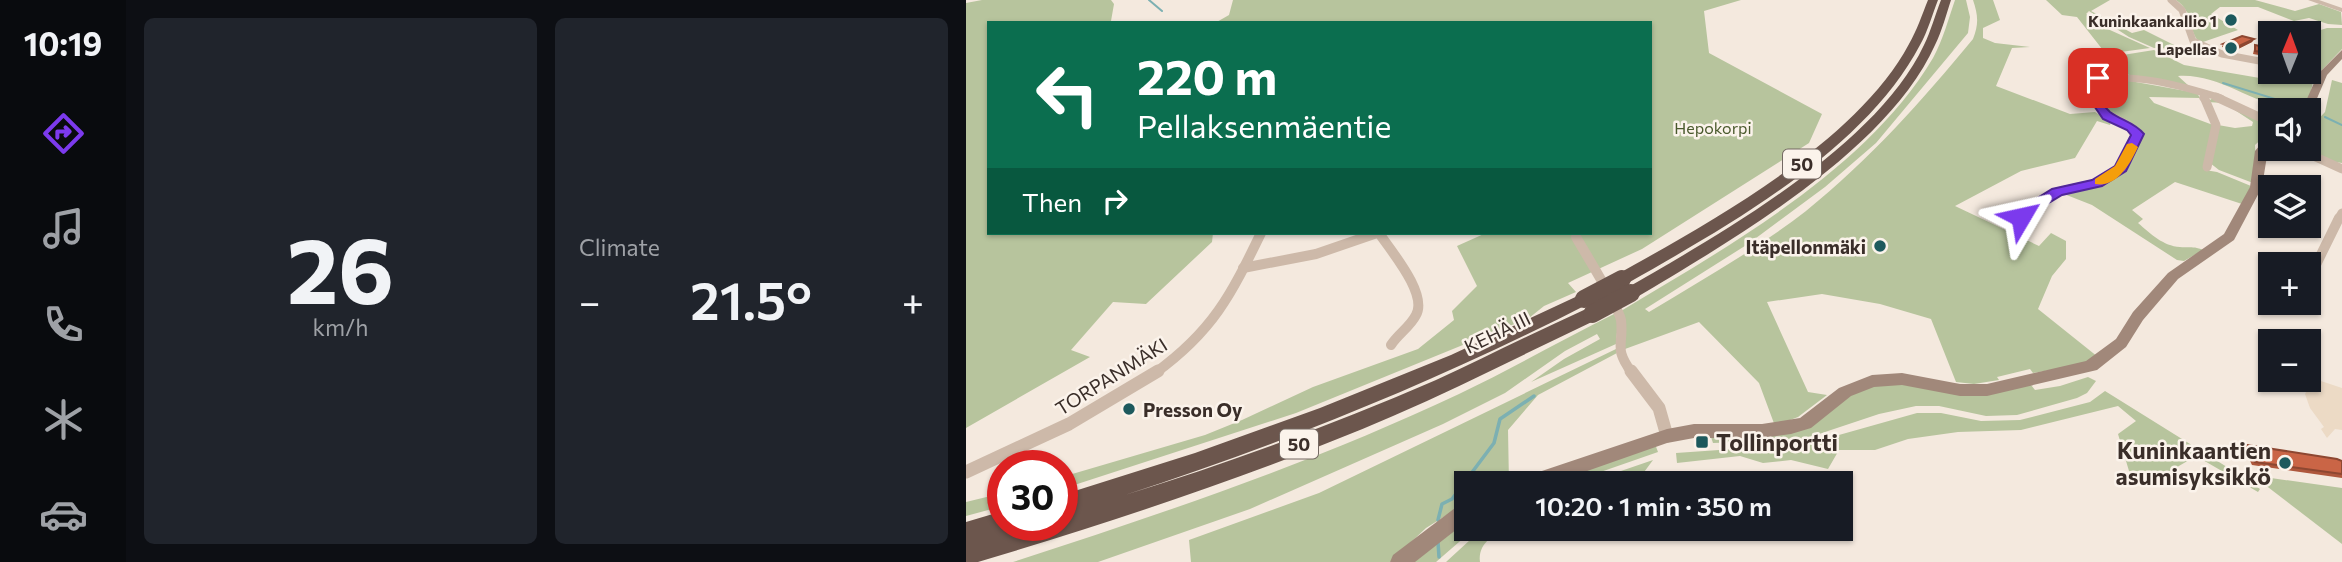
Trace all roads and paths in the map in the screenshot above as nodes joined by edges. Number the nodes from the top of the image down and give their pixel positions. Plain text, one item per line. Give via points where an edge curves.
1 (1933, 0) edge
2 (1946, 0) edge
3 (2171, 0) edge
4 (2312, 0) edge
5 (2342, 10) edge
6 (2342, 53) edge
7 (2258, 62) edge
8 (2323, 74) joint
9 (2206, 94) junction
10 (2312, 98) edge
11 (2258, 116) edge
12 (2321, 159) edge
13 (2260, 161) edge
14 (2207, 167) dead end
15 (2342, 169) edge
16 (2031, 208) dead end
17 (2342, 213) edge
18 (1260, 235) edge
19 (1372, 235) edge
20 (1379, 235) edge
21 (1576, 237) dead end
22 (2321, 255) edge
23 (1243, 268) junction
24 (1627, 286) junction
25 (1588, 306) junction
26 (1391, 345) dead end
27 (1667, 436) junction
28 (1565, 471) edge
29 (966, 472) edge
30 (1153, 497) junction
31 (1078, 500) edge
32 (1454, 520) edge
33 (987, 524) edge
34 (966, 527) edge
35 (987, 527) edge
36 (966, 533) edge
37 (966, 554) edge
38 (978, 562) edge
39 (1400, 562) edge

1 - 24 highway, KEHÄ III / 50 via 1923,29 1898,70 1843,130 1756,199
2 - 24 highway, KEHÄ III / 50 via 1923,58 1857,136 1747,222
3 - 7 street via 2182,10 2193,41 2222,54
4 - 5 street
6 - 8 main road
8 - 10 main road
9 - 11 street
9 - 14 street via 2203,97 2216,125
9 - 16 street via 2116,77 2092,80 2088,88 2103,112 2138,134 2121,169 2097,183 2057,192
12 - 15 street
13 - 27 main road via 2256,187 2229,237 2173,276 2121,343 2098,363 1987,390 1902,379 1872,381 1845,392 1805,423 1791,427
17 - 22 street
18 - 23 street, TORPANMÄKI
19 - 23 street via 1316,254
20 - 26 street via 1420,302 1418,313
21 - 27 street via 1621,318 1622,359 1659,408
23 - 29 street, TORPANMÄKI via 1223,308 1174,361 1081,418
24 - 25 highway, KEHÄ III / 50, bridge
25 - 30 highway, KEHÄ III / 50 via 1442,385
25 - 31 highway, KEHÄ III / 50 via 1344,407
27 - 28 main road
30 - 37 highway, KEHÄ III / 50
30 - 38 highway via 1073,531
32 - 39 main road
33 - 34 highway
35 - 36 highway

